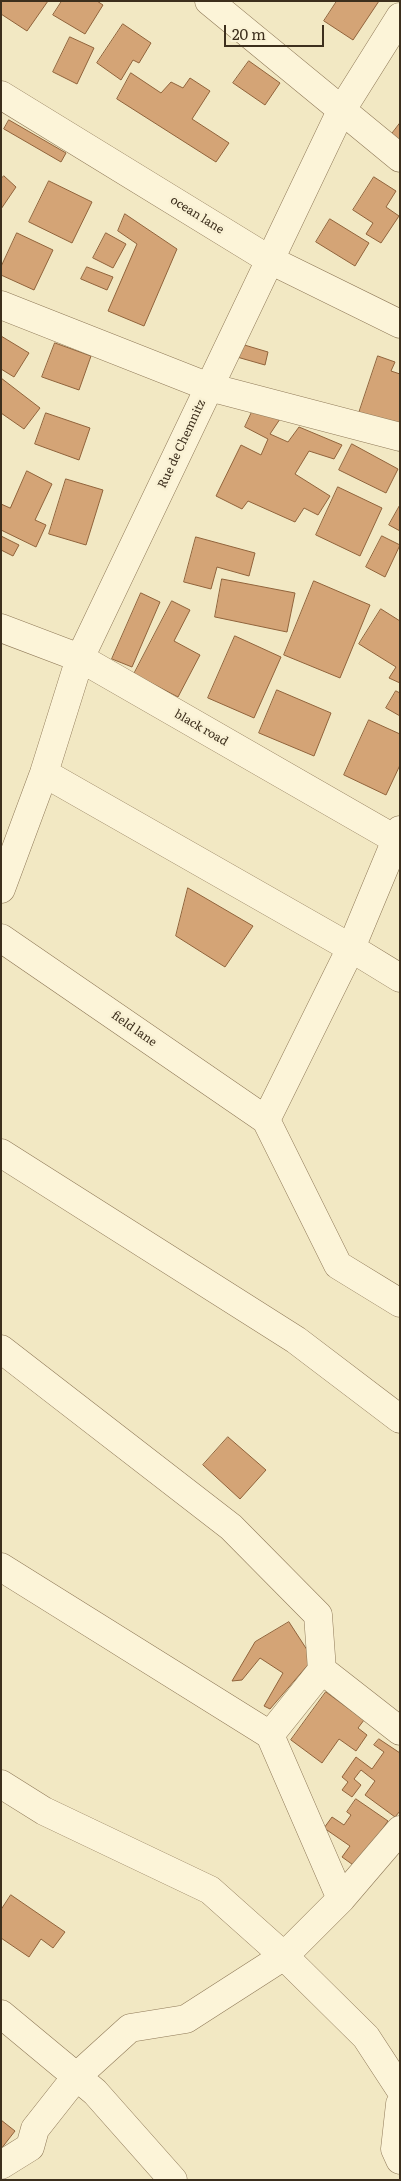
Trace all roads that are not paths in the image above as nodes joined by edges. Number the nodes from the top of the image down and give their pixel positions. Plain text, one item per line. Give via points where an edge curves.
1 (209, 1) edge
2 (400, 17) edge
3 (1, 95) edge
4 (341, 111) junction
5 (400, 158) edge
6 (270, 260) junction
7 (1, 305) edge
8 (400, 324) edge
9 (209, 387) junction
10 (400, 437) edge
11 (1, 628) edge
12 (80, 658) junction
13 (44, 773) junction
14 (397, 835) edge
15 (388, 885) edge
16 (1, 889) edge
17 (1, 938) edge
18 (351, 948) junction
19 (400, 978) edge
20 (266, 1120) junction
21 (1, 1153) edge
22 (400, 1304) edge
23 (1, 1349) edge
24 (400, 1419) edge
25 (1, 1566) edge
26 (322, 1670) junction
27 (400, 1731) edge
28 (270, 1735) junction
29 (1, 1784) edge
30 (400, 1830) edge
31 (341, 1899) junction
32 (284, 1956) junction
33 (1, 2014) edge
34 (76, 2077) junction
35 (400, 2089) edge
36 (400, 2104) edge
37 (400, 2160) edge
38 (1, 2165) edge
39 (173, 2180) edge

1 - 4 street
2 - 4 street, Rue de Chemnitz
3 - 6 street, ocean lane
4 - 5 street
4 - 6 street, Rue de Chemnitz
6 - 8 street, ocean lane
6 - 9 street, Rue de Chemnitz
7 - 9 street
9 - 10 street
9 - 12 street, Rue de Chemnitz
11 - 12 street, black road
12 - 13 street, Rue de Chemnitz
12 - 14 street, black road
13 - 16 street, Rue de Chemnitz
13 - 18 street
14 - 15 street
15 - 18 street
17 - 20 street, field lane
18 - 19 street
18 - 20 street
20 - 22 street via 338,1264
21 - 24 street via 296,1340
23 - 26 street via 231,1527 318,1614
25 - 28 street
26 - 27 street
26 - 28 street
28 - 31 street
29 - 32 street via 44,1811 210,1890
30 - 31 street
31 - 32 street
32 - 34 street via 186,2019 130,2028
32 - 35 street via 366,2037
33 - 34 street
34 - 38 street via 35,2129 30,2146
34 - 39 street via 95,2092
36 - 37 street via 395,2149

